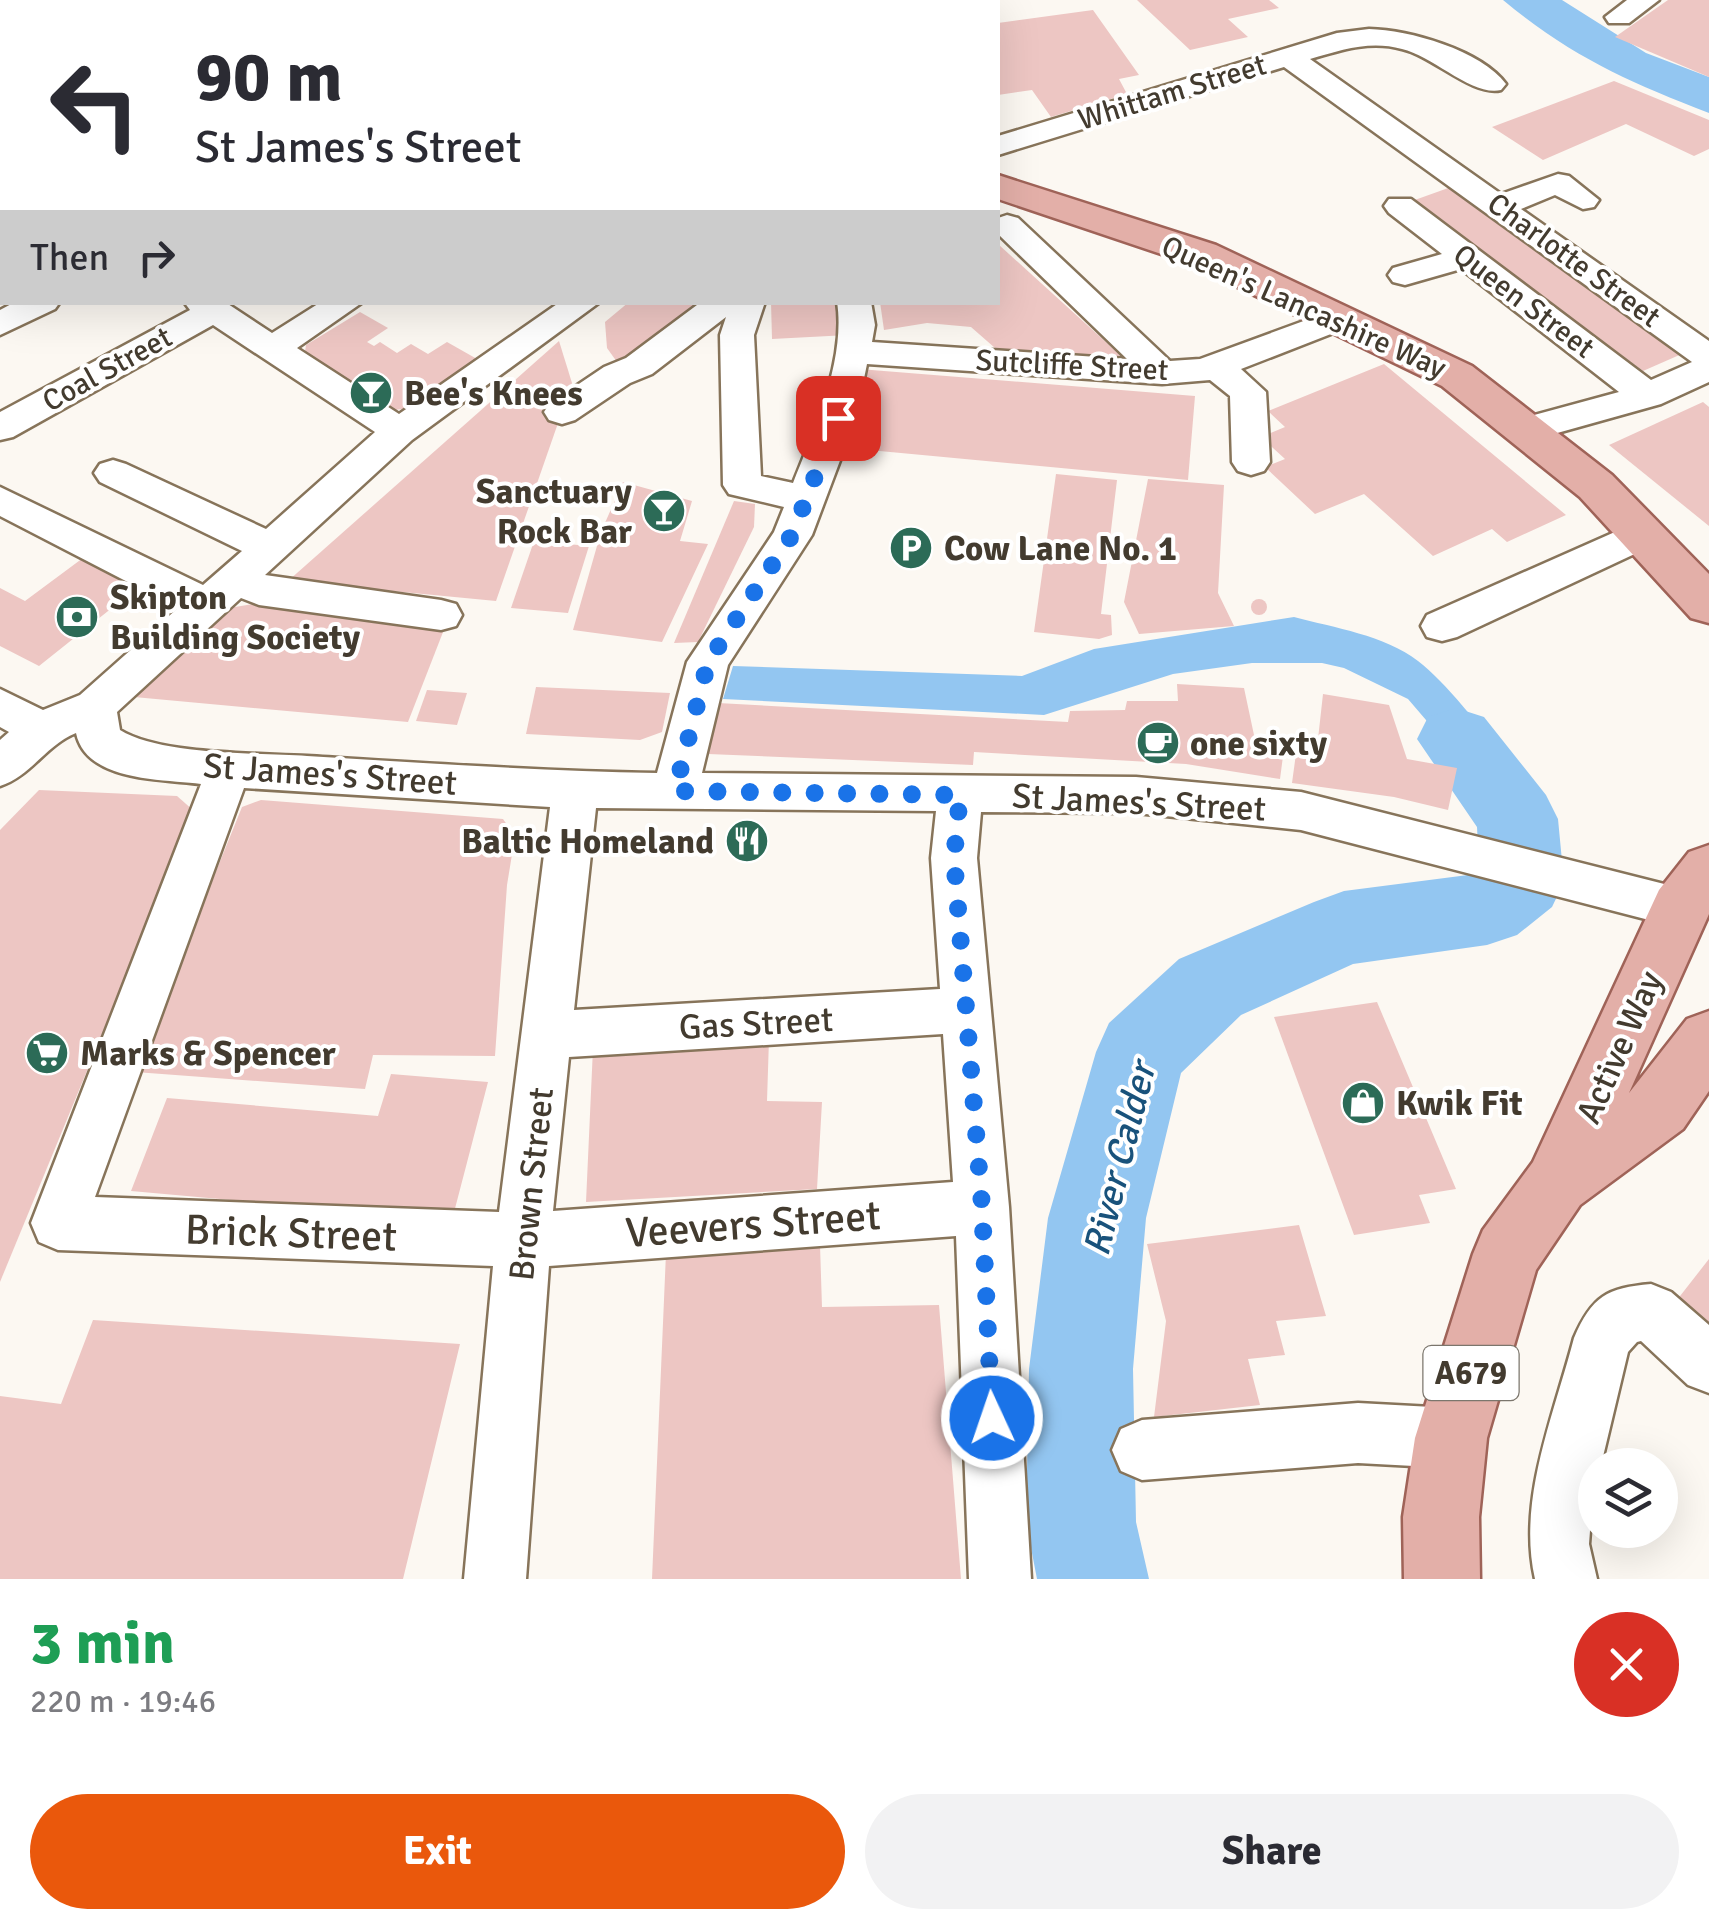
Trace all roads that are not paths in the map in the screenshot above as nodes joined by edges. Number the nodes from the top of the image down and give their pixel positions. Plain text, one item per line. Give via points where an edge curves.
1 (1645, 0) edge
2 (1619, 17) dead end
3 (1288, 56) junction
4 (1492, 84) dead end
5 (1000, 145) edge
6 (1583, 200) dead end
7 (1002, 206) edge
8 (1400, 206) dead end
9 (1500, 206) junction
10 (1466, 257) junction
11 (1405, 275) dead end
12 (37, 305) edge
13 (341, 305) edge
14 (578, 305) edge
15 (720, 305) edge
16 (747, 305) edge
17 (855, 305) edge
18 (207, 307) edge
19 (1342, 318) junction
20 (0, 324) edge
21 (274, 348) junction
22 (852, 352) junction
23 (1709, 358) edge
24 (1215, 366) junction
25 (1709, 368) edge
26 (1162, 373) junction
27 (1648, 396) junction
28 (562, 412) dead end
29 (0, 428) edge
30 (1525, 430) junction
31 (399, 431) junction
32 (1251, 462) dead end
33 (113, 472) dead end
34 (806, 499) junction
35 (0, 500) edge
36 (1642, 534) junction
37 (269, 547) junction
38 (220, 591) junction
39 (1709, 604) edge
40 (441, 615) dead end
41 (1442, 626) dead end
42 (0, 706) edge
43 (95, 707) junction
44 (40, 729) junction
45 (0, 768) edge
46 (229, 769) junction
47 (575, 790) junction
48 (675, 791) junction
49 (960, 795) junction
50 (1699, 899) edge
51 (966, 1010) junction
52 (546, 1035) junction
53 (1709, 1040) edge
54 (1556, 1184) junction
55 (982, 1206) junction
56 (524, 1240) junction
57 (1709, 1364) edge
58 (1451, 1438) junction
59 (1142, 1450) dead end
60 (496, 1579) edge
61 (1000, 1579) edge
62 (1442, 1579) edge
63 (1566, 1579) edge

1 - 2 street
3 - 4 street, Whittam Street via 1374,35 1420,42
3 - 5 street, Whittam Street
3 - 9 street, Charlotte Street
6 - 9 street via 1558,183
7 - 19 main road, Queen's Lancashire Way via 1202,254
7 - 26 street
8 - 10 street, Queen Street
9 - 23 street, Charlotte Street
10 - 11 street
10 - 27 street, Queen Street
12 - 20 street
13 - 21 street
14 - 31 street
15 - 28 street
16 - 34 street via 737,334 742,485
17 - 22 street
18 - 21 street
18 - 29 street, Coal Street
19 - 24 street, Sutcliffe Street
19 - 30 main road, Queen's Lancashire Way via 1457,376
21 - 31 street
22 - 26 street, Sutcliffe Street
22 - 34 street via 838,418
24 - 26 street, Sutcliffe Street
24 - 32 street via 1248,392
25 - 27 street
27 - 30 street
30 - 36 main road, Queen's Lancashire Way via 1596,486
31 - 37 street
33 - 37 street
34 - 48 street via 792,535 708,662
35 - 38 street
36 - 39 main road, Queen's Lancashire Way
36 - 41 street
37 - 38 street
38 - 40 street via 258,590
38 - 43 street
42 - 44 street
43 - 44 street
43 - 46 street, St James's Street via 100,739 129,758
44 - 45 street
46 - 47 street, St James's Street
46 - 56 street, Brick Street via 58,1223
47 - 48 street, St James's Street
47 - 52 street, Brown Street
48 - 49 street, St James's Street
49 - 50 street, St James's Street via 1136,795 1301,811 1565,878
49 - 51 street via 954,858
50 - 54 main road, Active Way / A679
51 - 52 street, Gas Street
51 - 55 street
52 - 56 street, Brown Street
53 - 54 main road, Active Way / A679 via 1660,1108
54 - 58 main road, Active Way / A679 via 1507,1254
55 - 56 street, Veevers Street
55 - 61 street
56 - 60 street, Brown Street
57 - 63 street via 1651,1312 1622,1316 1603,1338 1562,1502 1558,1544
58 - 59 street via 1358,1434
58 - 62 main road, Active Way / A679

